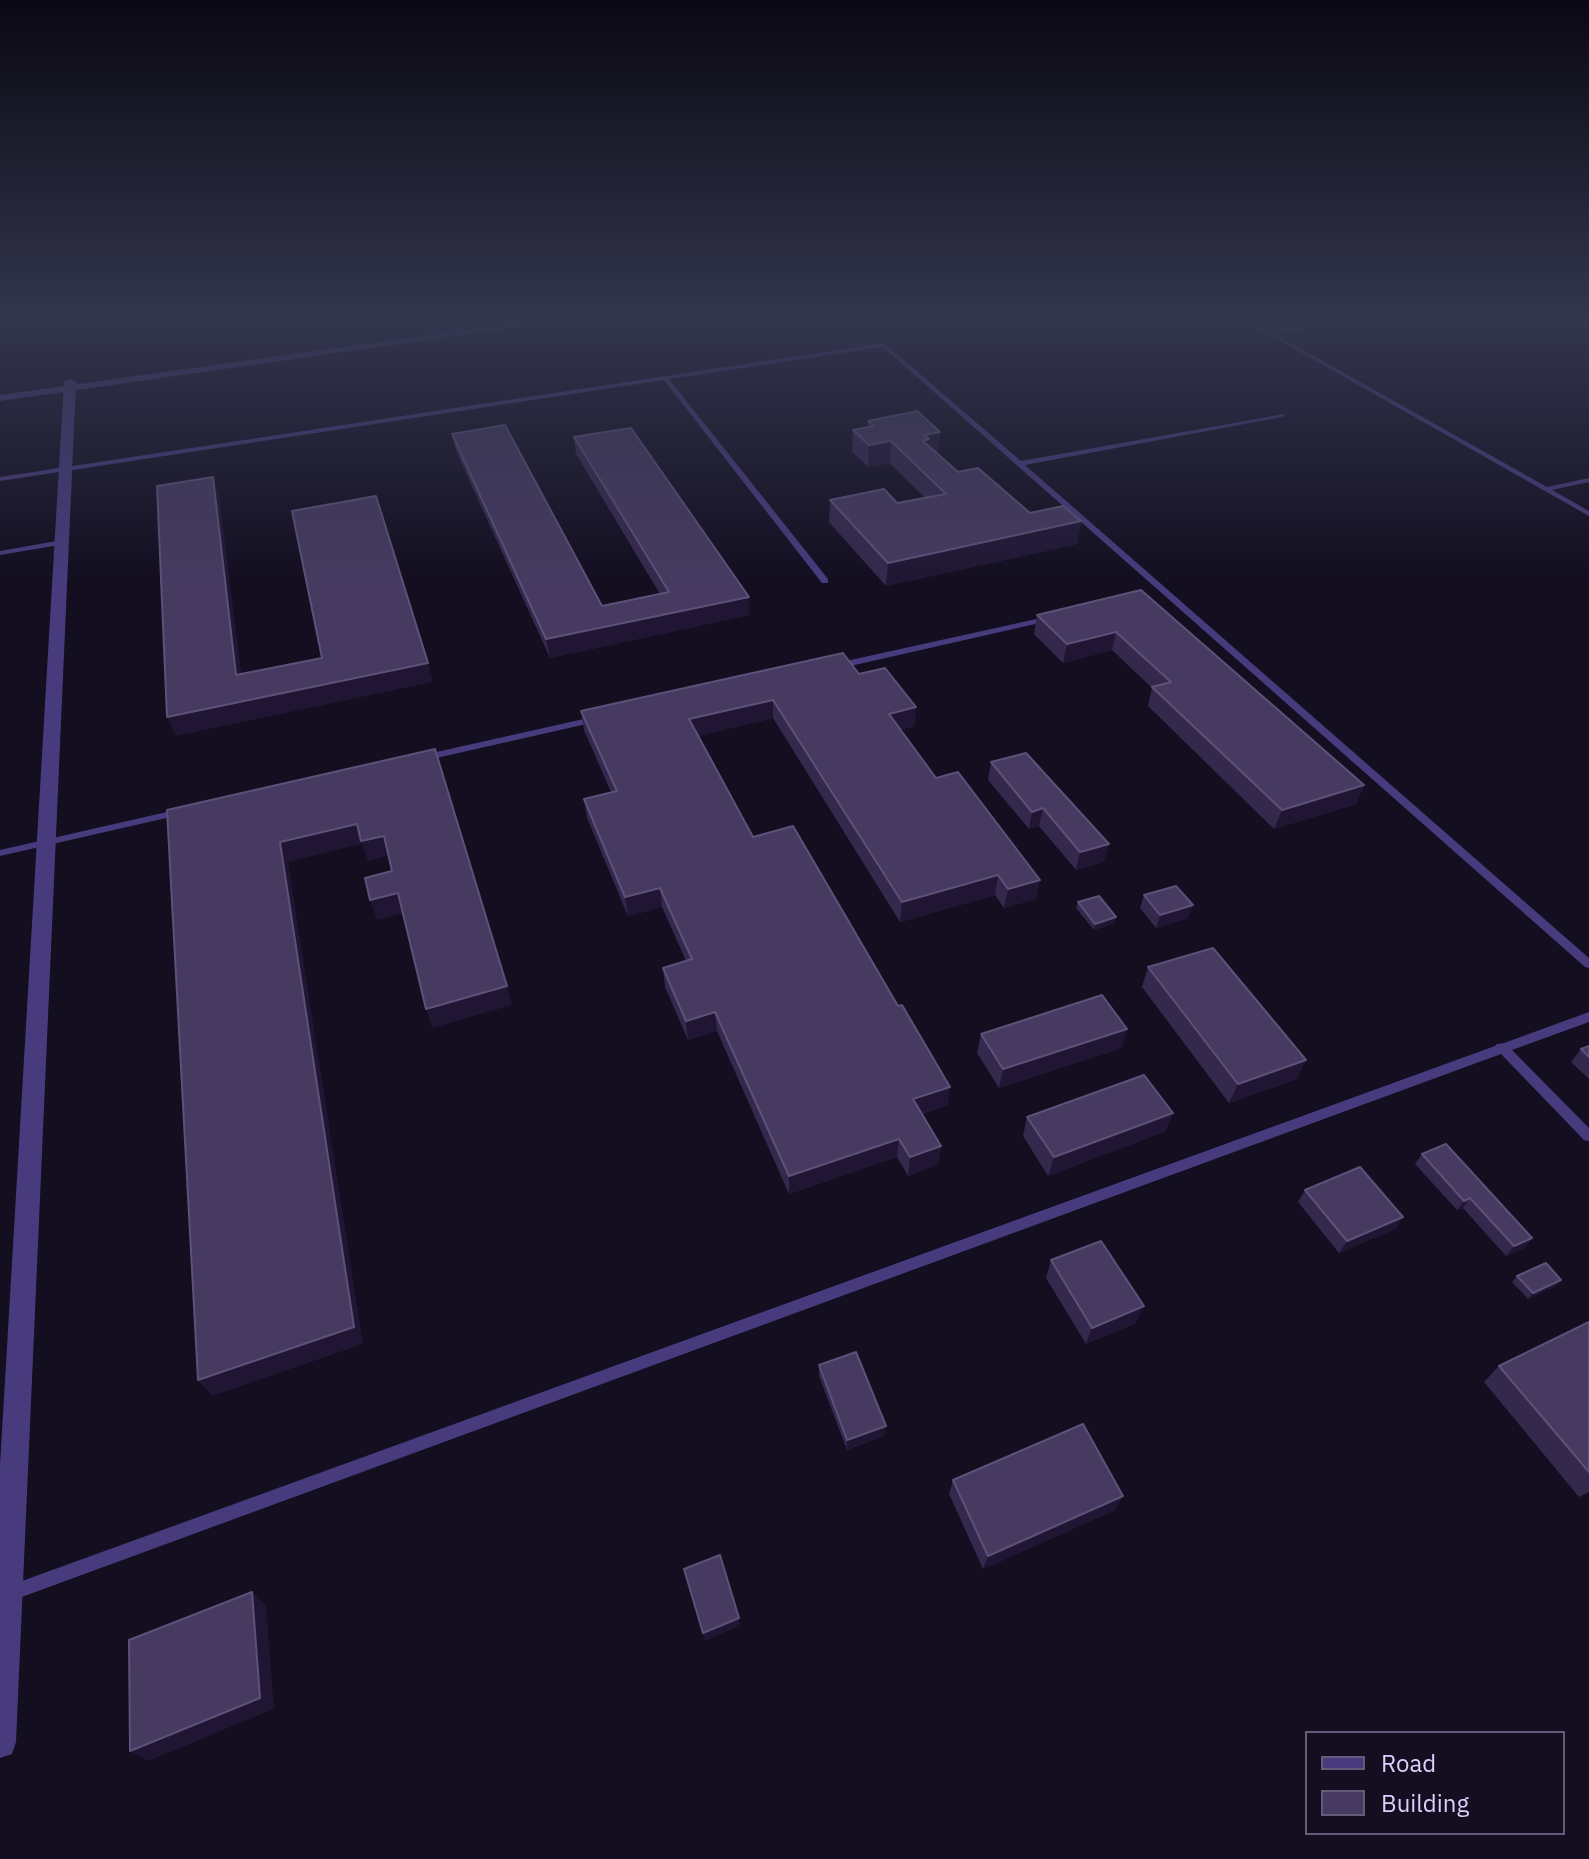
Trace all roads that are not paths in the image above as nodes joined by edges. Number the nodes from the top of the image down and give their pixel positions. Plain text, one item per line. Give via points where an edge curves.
1 (69, 410) edge
2 (456, 410) edge
3 (690, 410) edge
4 (957, 410) edge
5 (1405, 410) edge
6 (1282, 415) dead end
7 (1018, 464) junction
8 (66, 469) junction
9 (0, 479) edge
10 (1589, 480) edge
11 (1547, 489) junction
12 (1589, 514) edge
13 (62, 542) junction
14 (0, 553) edge
15 (825, 581) dead end
16 (1164, 593) junction
17 (1149, 596) edge
18 (1055, 617) edge
19 (823, 669) edge
20 (605, 717) edge
21 (419, 759) edge
22 (186, 811) edge
23 (46, 842) junction
24 (0, 853) edge
25 (1589, 964) edge
26 (1589, 1017) edge
27 (1501, 1047) junction
28 (1589, 1136) edge
29 (4, 1596) edge
30 (0, 1742) edge

1 - 8 street
2 - 8 lane
3 - 15 lane
4 - 7 lane
5 - 11 lane
6 - 7 lane
7 - 16 lane
8 - 9 lane
8 - 13 street
10 - 11 lane
11 - 12 lane
13 - 14 lane
13 - 23 street
16 - 17 lane
16 - 25 lane
18 - 19 lane
20 - 21 lane
22 - 23 lane
23 - 24 lane
23 - 29 street
26 - 27 lane
27 - 28 lane
27 - 29 lane
29 - 30 street

